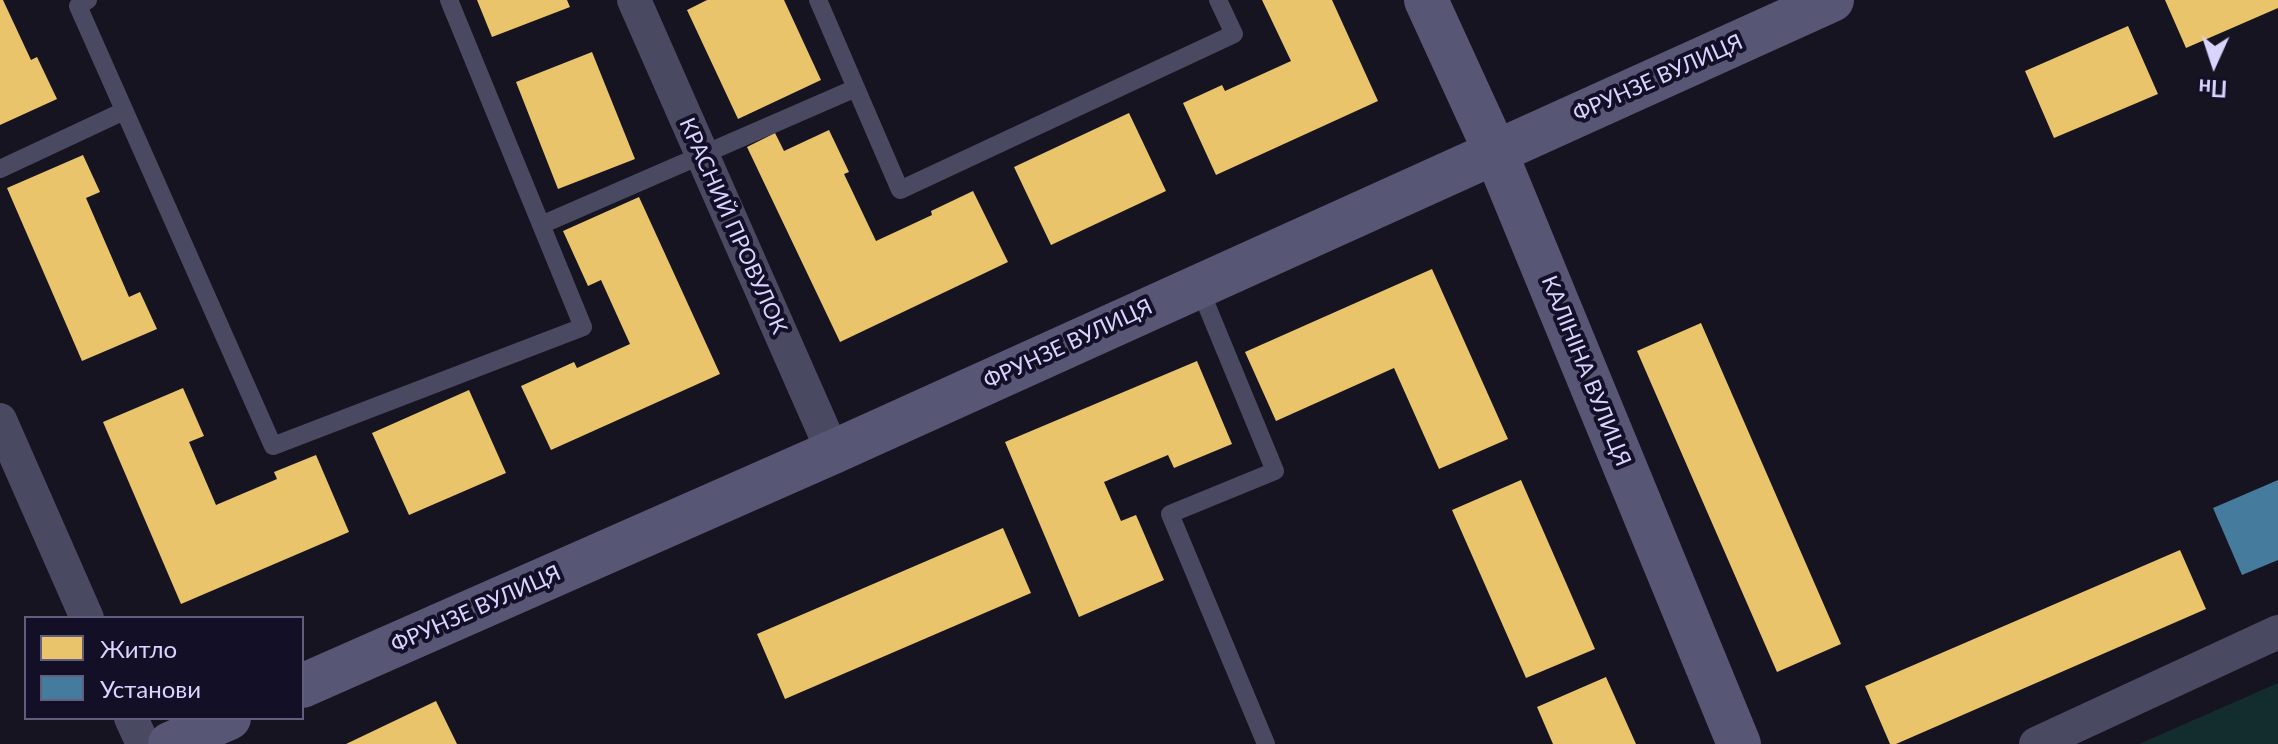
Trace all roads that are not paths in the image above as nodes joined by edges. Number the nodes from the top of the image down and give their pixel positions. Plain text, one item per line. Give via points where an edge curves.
1 (88, 0) edge
2 (449, 0) edge
3 (634, 0) edge
4 (818, 0) edge
5 (1218, 0) edge
6 (1426, 0) edge
7 (1832, 0) edge
8 (856, 88) junction
9 (124, 111) junction
10 (1495, 151) junction
11 (702, 157) junction
12 (0, 169) edge
13 (541, 225) junction
14 (1198, 284) junction
15 (0, 420) edge
16 (833, 452) junction
17 (6, 454) edge
18 (86, 616) edge
19 (2278, 632) edge
20 (304, 685) edge
21 (132, 720) edge
22 (224, 720) edge
23 (143, 744) edge
24 (170, 744) edge
25 (1266, 744) edge
26 (1739, 744) edge
27 (2036, 744) edge

1 - 9 lane via 78,6
2 - 13 lane
3 - 11 street, КРАСНИЙ ПРОВУЛОК
4 - 8 lane
5 - 8 lane via 1234,34 900,190
6 - 10 street, КАЛІНІНА ВУЛИЦЯ
7 - 10 street, ФРУНЗЕ ВУЛИЦЯ
8 - 11 lane
9 - 12 lane
9 - 13 lane via 273,446 583,327
10 - 14 street, ФРУНЗЕ ВУЛИЦЯ
10 - 26 street, КАЛІНІНА ВУЛИЦЯ
11 - 13 lane
11 - 16 street, КРАСНИЙ ПРОВУЛОК
14 - 16 street, ФРУНЗЕ ВУЛИЦЯ
14 - 25 lane via 1275,471 1170,514
15 - 17 street
16 - 20 street, ФРУНЗЕ ВУЛИЦЯ
17 - 18 street
19 - 27 street
21 - 23 street
22 - 24 street

